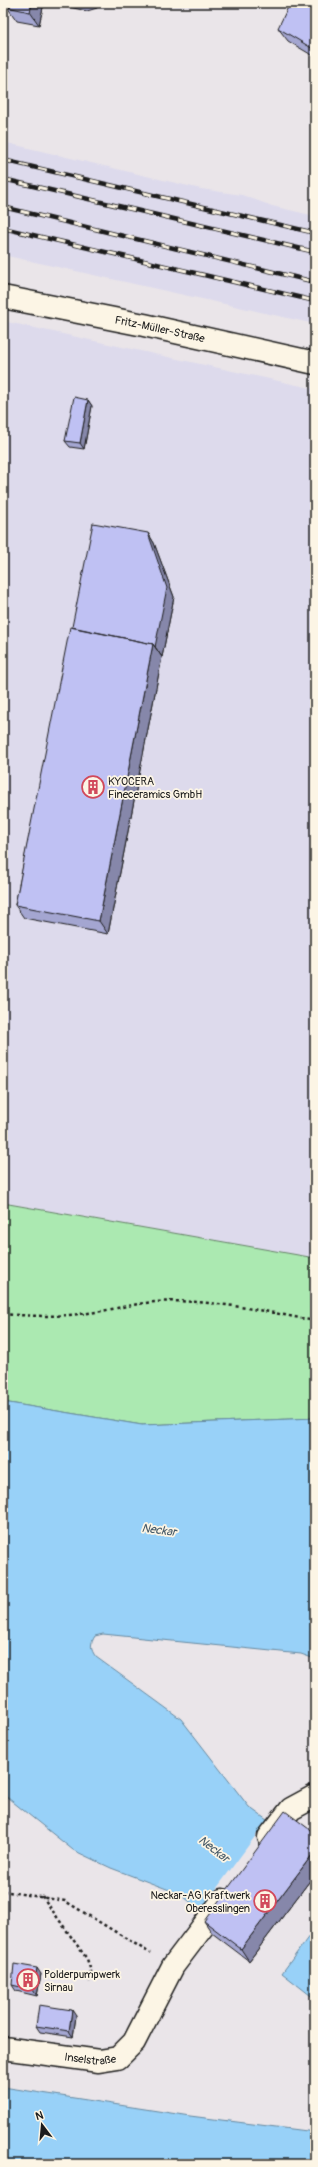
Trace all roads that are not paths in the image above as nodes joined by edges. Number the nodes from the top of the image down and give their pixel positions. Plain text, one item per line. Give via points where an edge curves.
1 (3, 297) edge
2 (315, 363) edge
3 (315, 1796) edge
4 (259, 1851) edge
5 (236, 1881) edge
6 (3, 2048) edge

1 - 2 street, Fritz-Müller-Straße
3 - 4 street via 296,1805
5 - 6 street, Inselstraße via 178,1960 134,2042 118,2058 98,2062

